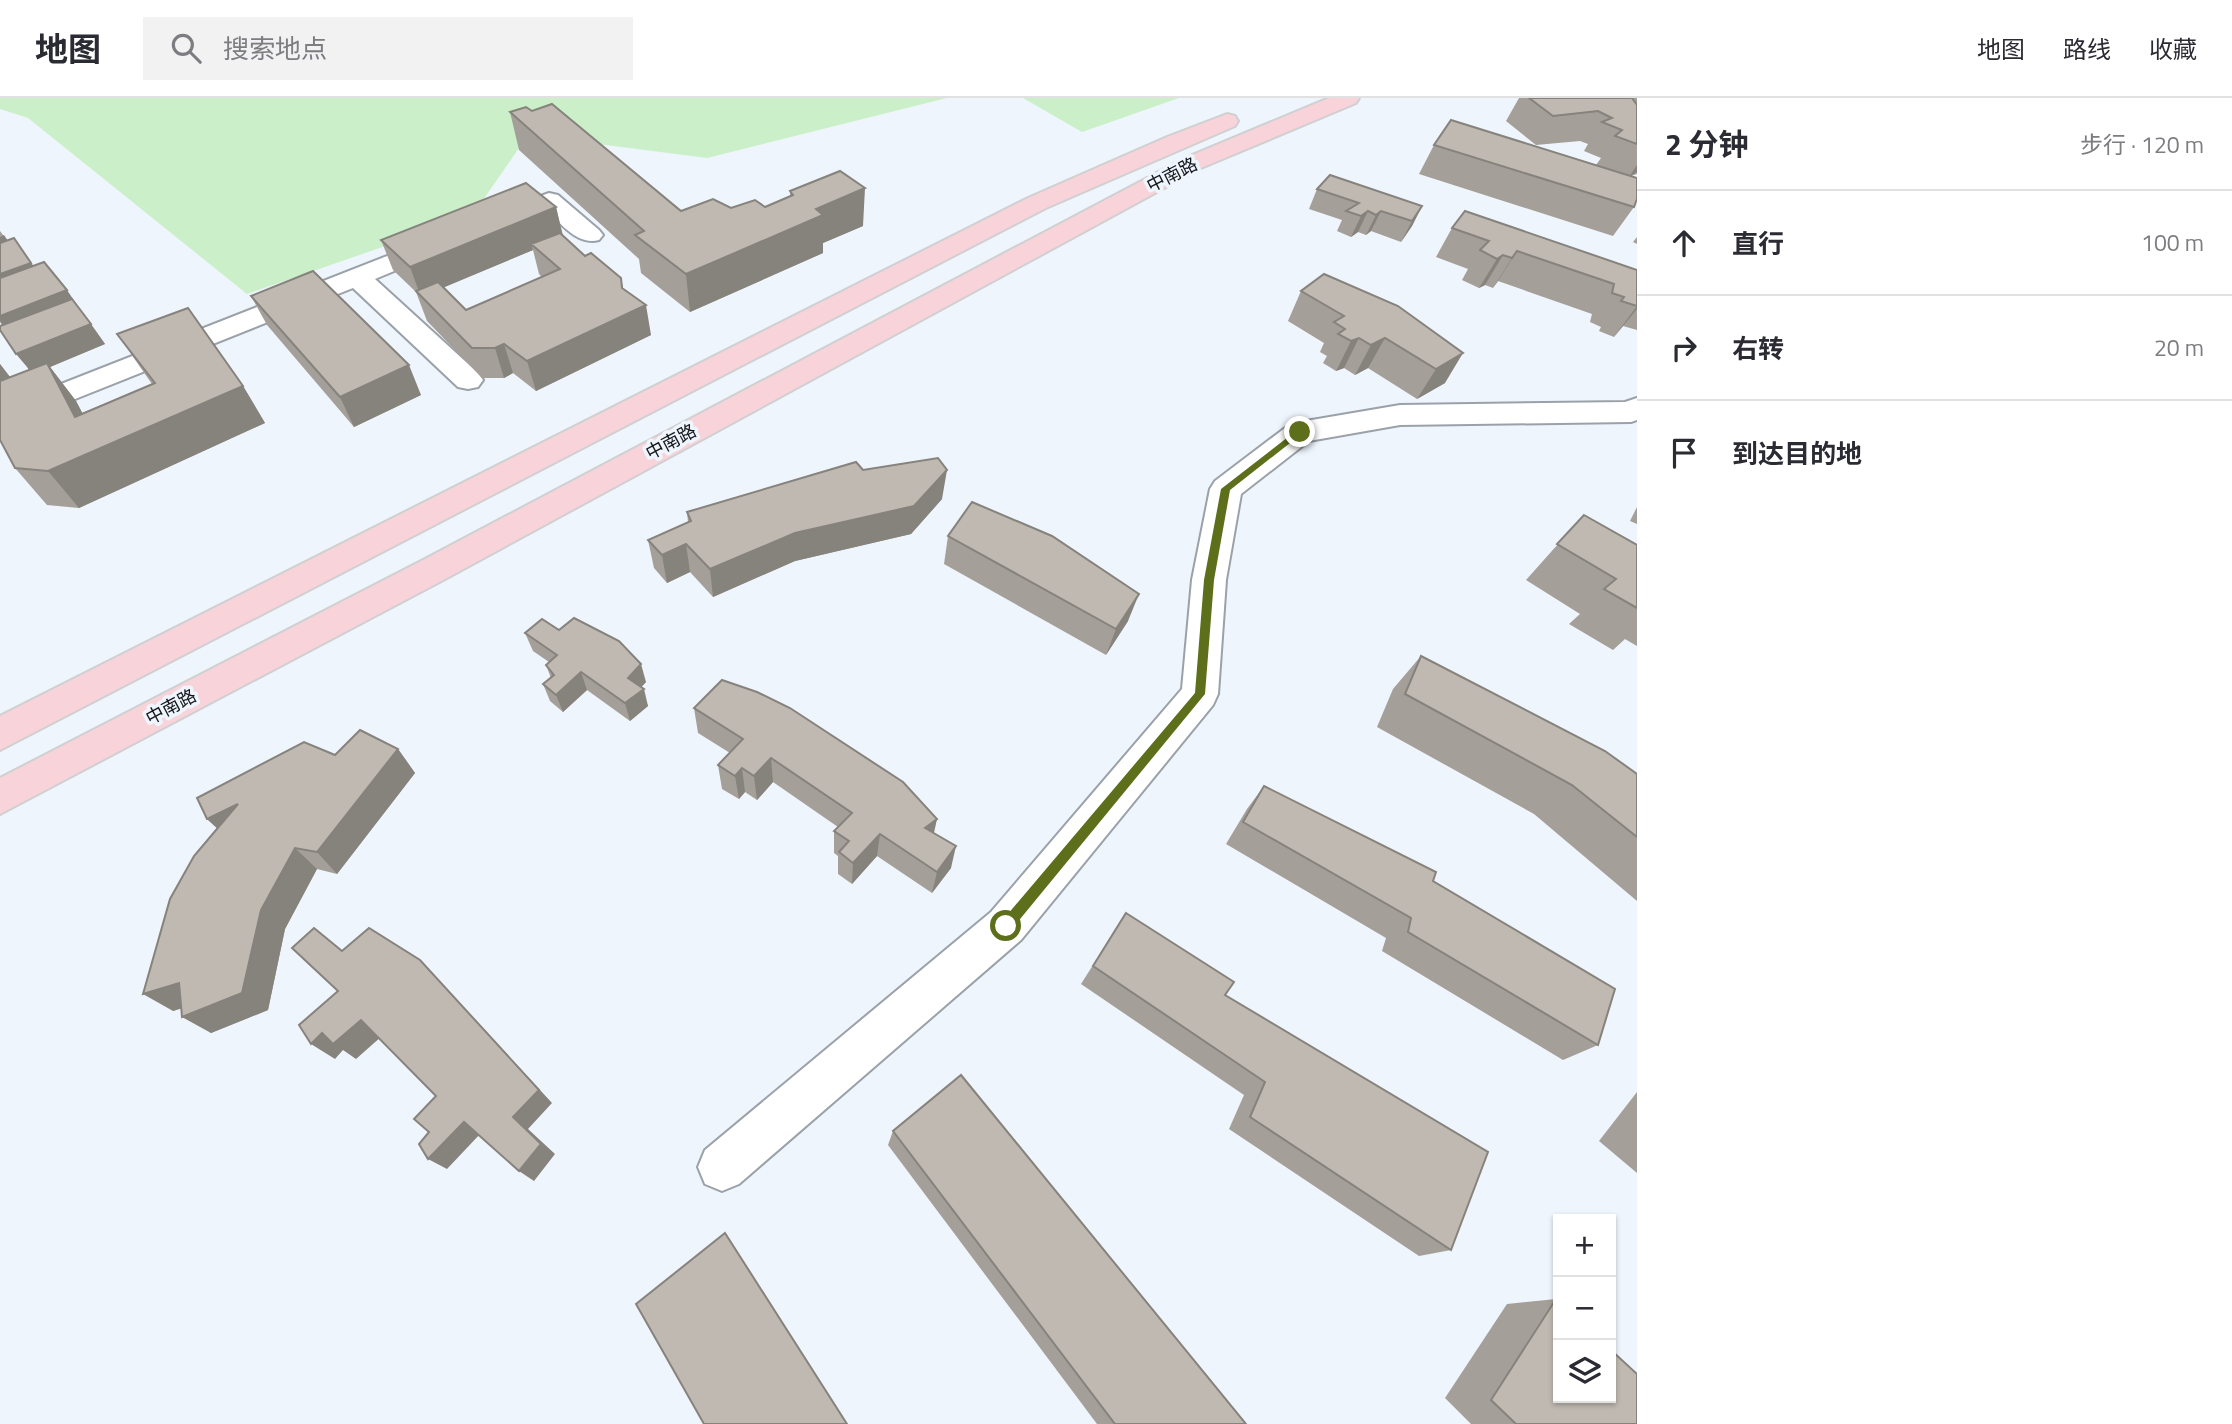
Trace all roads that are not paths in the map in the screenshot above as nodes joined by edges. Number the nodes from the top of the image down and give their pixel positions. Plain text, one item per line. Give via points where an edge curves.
1 (1288, 98) edge
2 (1348, 98) edge
3 (590, 235) dead end
4 (357, 277) junction
5 (468, 380) dead end
6 (1637, 408) edge
7 (0, 419) edge
8 (0, 734) edge
9 (0, 797) edge
10 (722, 1167) dead end

1 - 8 main road via 1037,203
2 - 9 main road, 中南路 via 1182,169
3 - 4 street via 549,200
4 - 5 street
4 - 7 street
6 - 10 street via 1631,412 1400,415 1300,432 1226,489 1209,580 1200,694 1006,926

